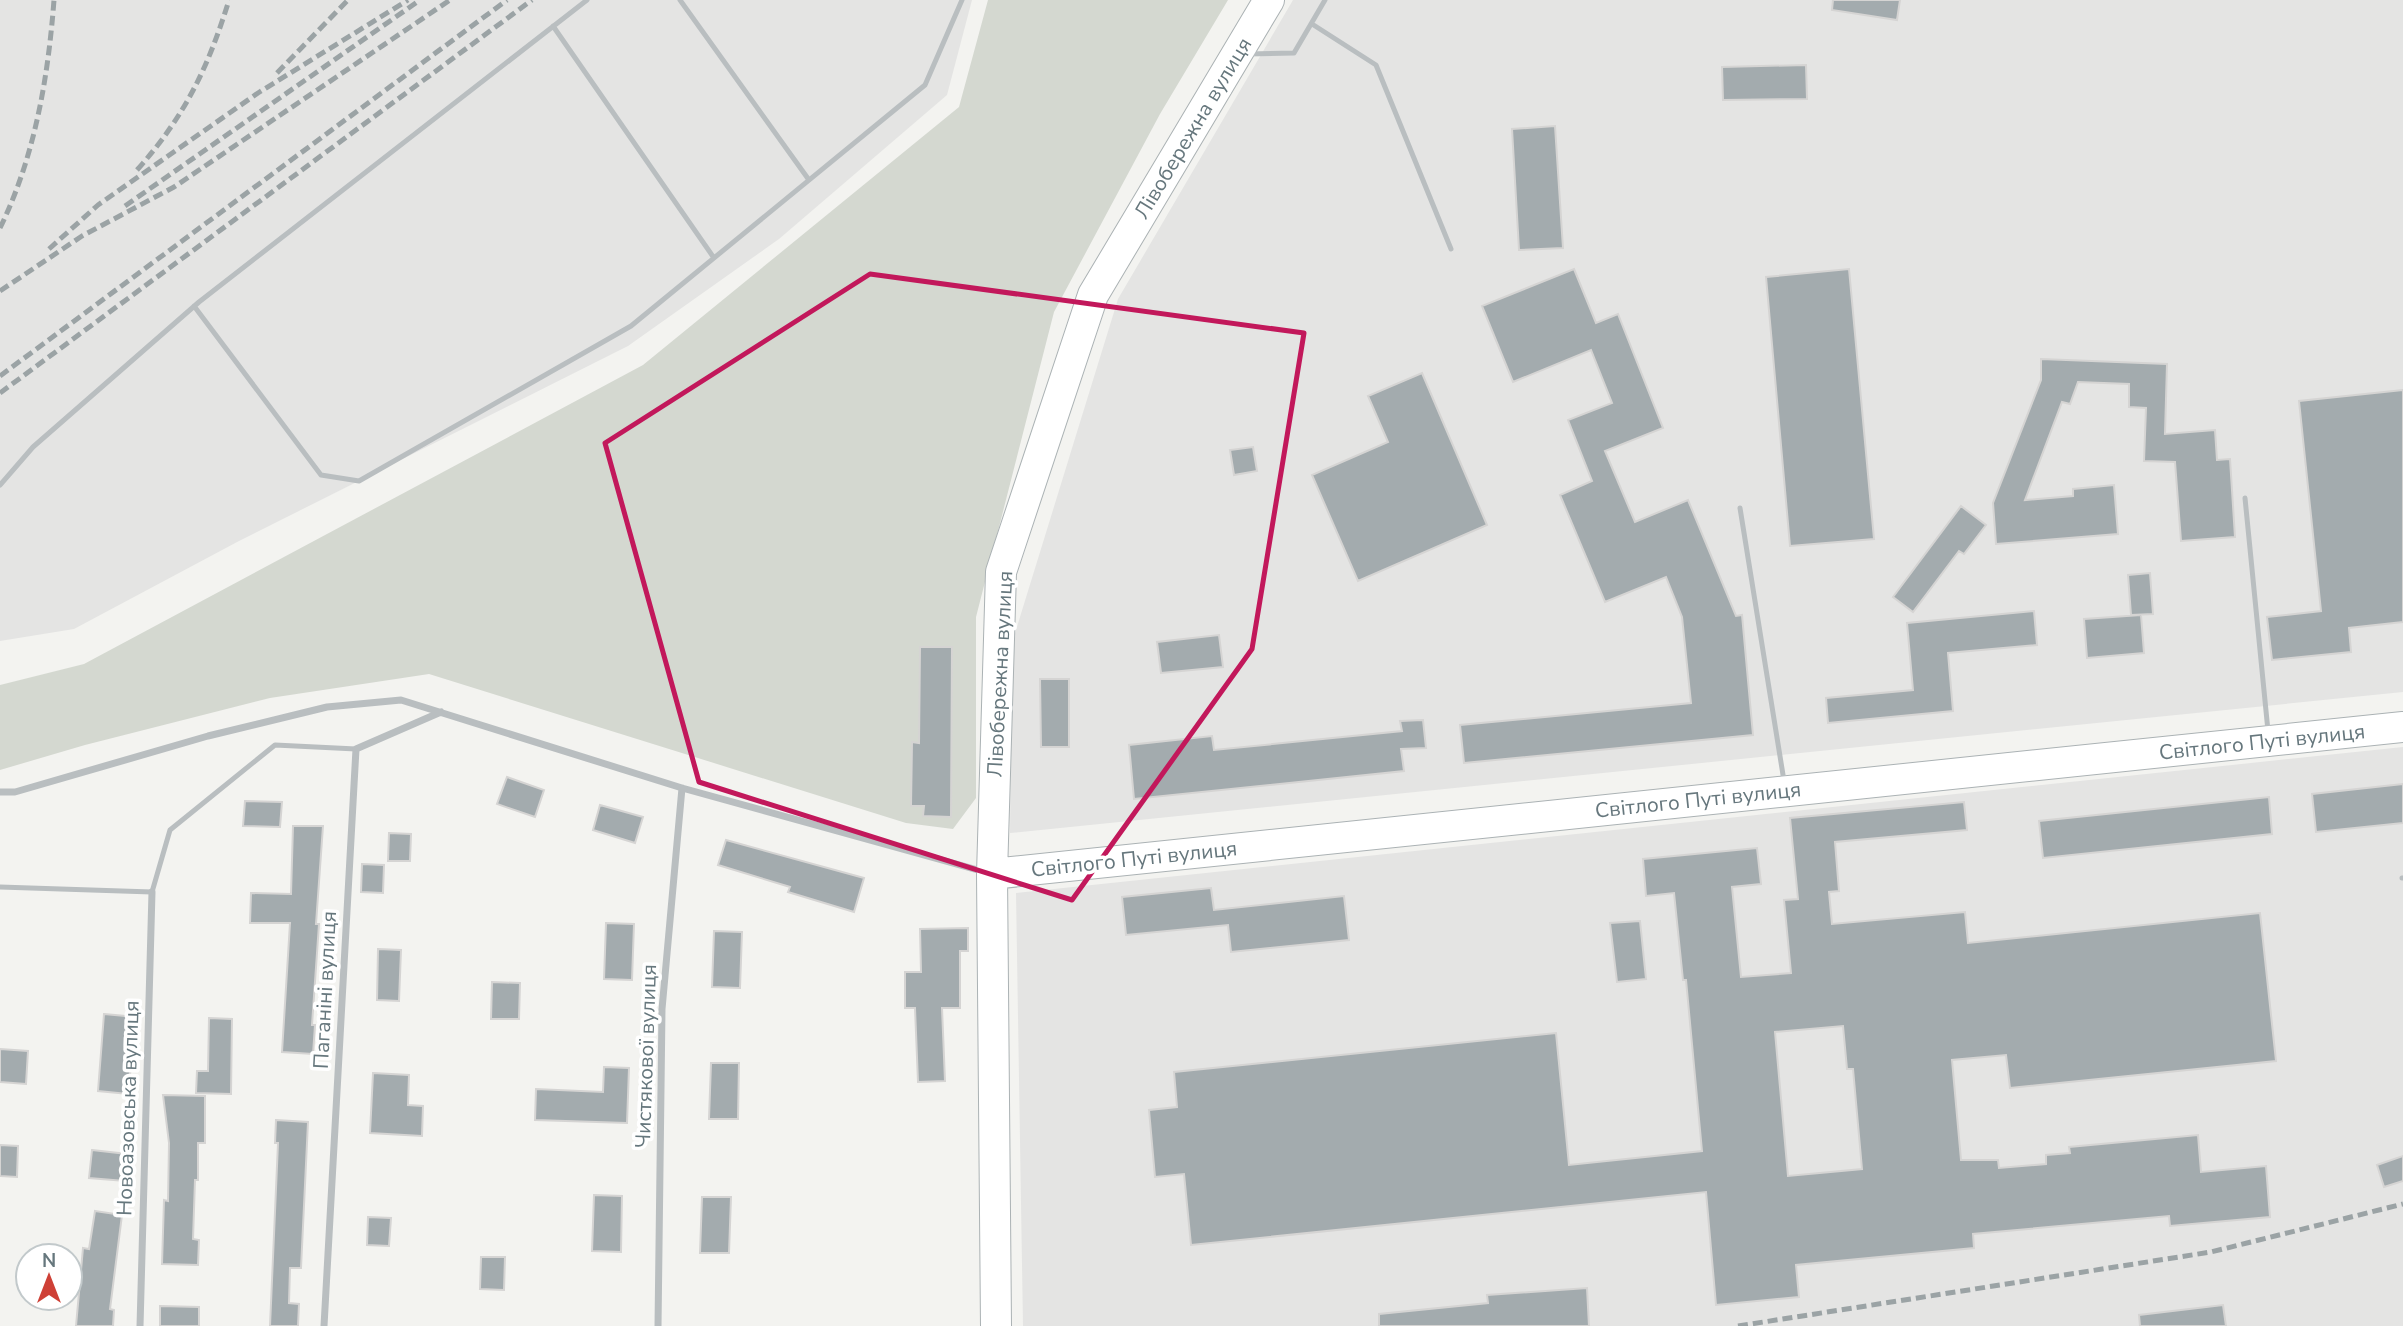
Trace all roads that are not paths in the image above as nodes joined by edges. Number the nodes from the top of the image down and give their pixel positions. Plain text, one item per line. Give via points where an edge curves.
1 (587, 0) edge
2 (680, 0) edge
3 (962, 0) edge
4 (1269, 0) edge
5 (1325, 0) edge
6 (1312, 24) junction
7 (553, 26) junction
8 (1236, 54) junction
9 (810, 180) junction
10 (1451, 249) dead end
11 (714, 258) junction
12 (194, 306) junction
13 (0, 485) edge
14 (2245, 498) dead end
15 (1740, 508) dead end
16 (441, 712) junction
17 (2403, 727) edge
18 (2269, 741) junction
19 (356, 749) junction
20 (682, 788) junction
21 (1785, 791) junction
22 (0, 792) edge
23 (992, 874) junction
24 (0, 887) edge
25 (152, 892) junction
26 (140, 1326) edge
27 (324, 1326) edge
28 (658, 1326) edge
29 (996, 1326) edge

1 - 7 lane
2 - 9 lane
3 - 9 lane via 925,85
4 - 8 main road, Лівобережна вулиця
5 - 6 lane
6 - 8 lane via 1294,53
6 - 10 lane via 1376,65
7 - 11 lane
7 - 12 lane
8 - 23 main road, Лівобережна вулиця via 1093,295 1001,572
9 - 11 lane
11 - 12 lane via 631,326 359,481 321,475
12 - 13 lane via 33,447
14 - 18 lane
15 - 21 lane
16 - 19 street
16 - 20 street
16 - 22 street via 401,700 327,707 15,792
17 - 18 main road, Світлого Путі вулиця
18 - 21 main road, Світлого Путі вулиця
19 - 25 lane via 275,745 170,830
19 - 27 street, Паганіні вулиця
20 - 23 street
20 - 28 street, Чистякової вулиця via 662,1009
21 - 23 main road, Світлого Путі вулиця
23 - 29 main road, Лівобережна вулиця
24 - 25 lane
25 - 26 street, Новоазовська вулиця

